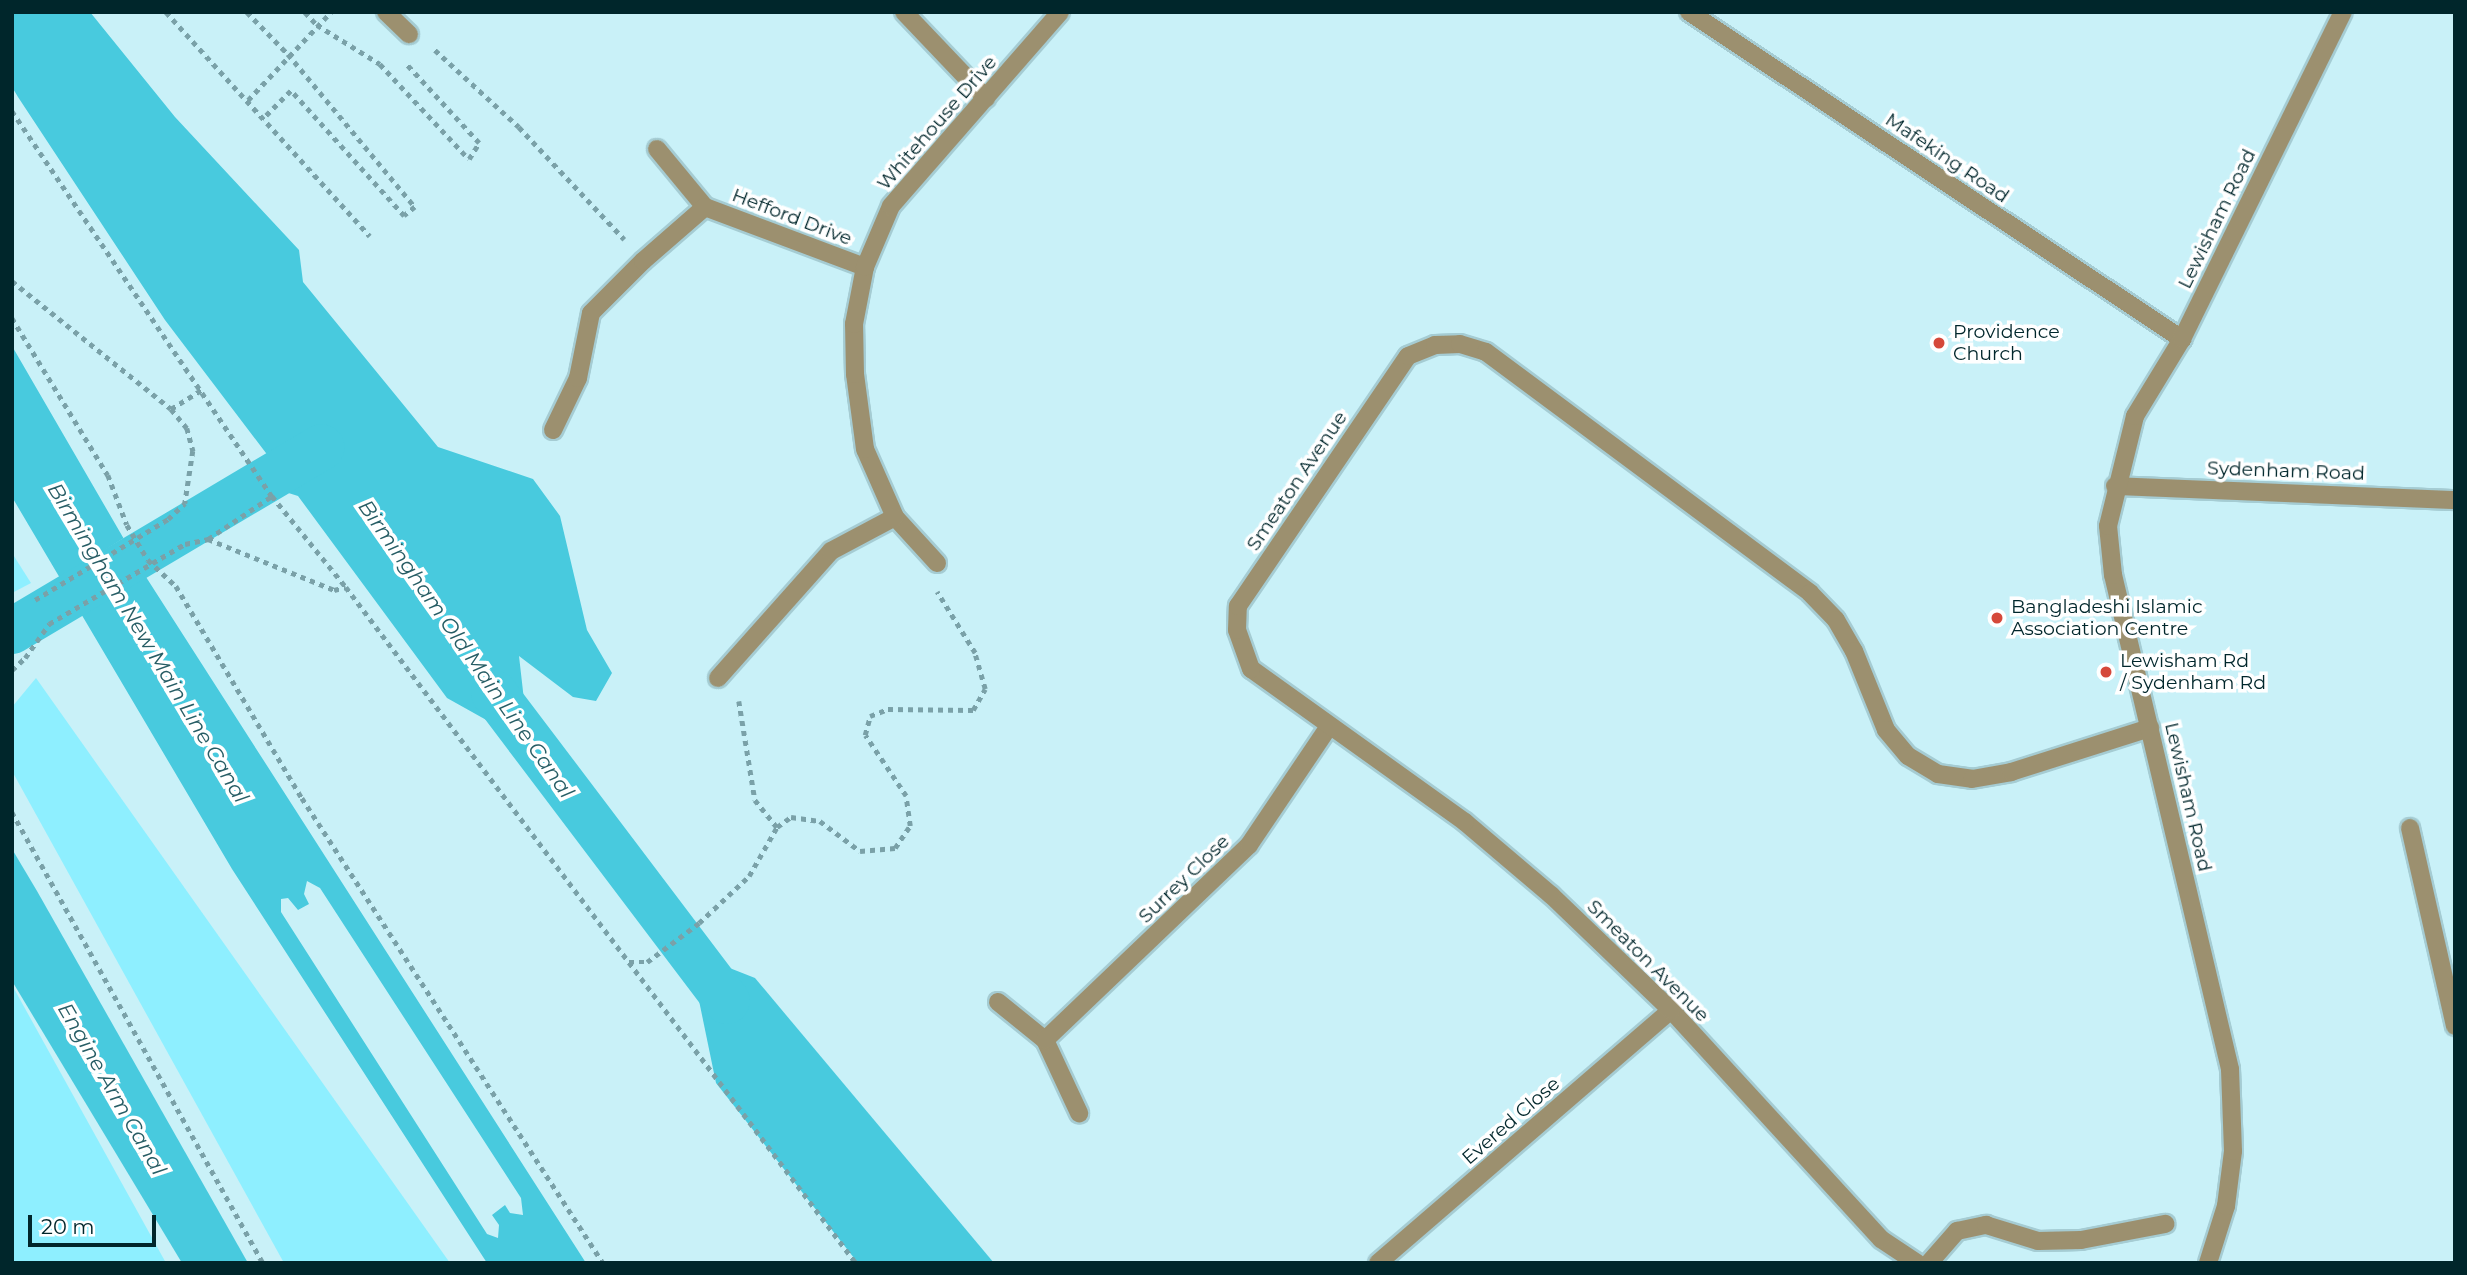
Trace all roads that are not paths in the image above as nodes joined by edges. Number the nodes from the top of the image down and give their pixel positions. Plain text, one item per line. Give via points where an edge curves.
1 (386, 12) edge
2 (904, 12) edge
3 (1060, 12) edge
4 (1689, 12) edge
5 (2343, 12) edge
6 (409, 34) road end
7 (986, 98) junction
8 (657, 149) dead end
9 (705, 206) junction
10 (865, 267) junction
11 (2182, 338) junction
12 (554, 430) dead end
13 (2115, 486) junction
14 (2455, 500) edge
15 (895, 517) junction
16 (937, 563) road end
17 (718, 678) road end
18 (1328, 728) junction
19 (2150, 728) junction
20 (2410, 828) dead end
21 (998, 1002) dead end
22 (1671, 1010) junction
23 (2455, 1026) edge
24 (1045, 1040) junction
25 (1079, 1113) dead end
26 (2165, 1224) dead end
27 (1378, 1263) edge
28 (1917, 1263) edge
29 (1929, 1263) edge
30 (2208, 1263) edge

1 - 6 street
2 - 7 street
3 - 7 street, Whitehouse Drive
4 - 11 street, Mafeking Road
5 - 11 street, Lewisham Road
7 - 10 street, Whitehouse Drive via 891,206
8 - 9 street, Hefford Drive
9 - 10 street, Hefford Drive
9 - 12 street, Hefford Drive via 592,313 578,378
10 - 15 street, Whitehouse Drive via 855,324 855,374 865,449
11 - 13 street, Lewisham Road via 2135,416
13 - 14 street, Sydenham Road
13 - 19 street, Lewisham Road via 2108,526 2113,575
15 - 16 street, Whitehouse Drive
15 - 17 street via 831,551
18 - 19 street, Smeaton Avenue via 1251,669 1237,630 1238,606 1408,356 1435,345 1460,344 1486,352 1810,593 1836,621 1854,651 1886,730 1908,756 1938,774 1972,779 2011,772
18 - 22 street, Smeaton Avenue via 1465,822 1552,895
18 - 24 street, Surrey Close via 1249,845
19 - 30 street, Lewisham Road via 2230,1069 2233,1151 2226,1206
20 - 23 street
21 - 24 street
22 - 27 street, Evered Close
22 - 28 street, Smeaton Avenue via 1881,1239
24 - 25 street
26 - 29 street via 2081,1240 2038,1241 1986,1225 1957,1231

